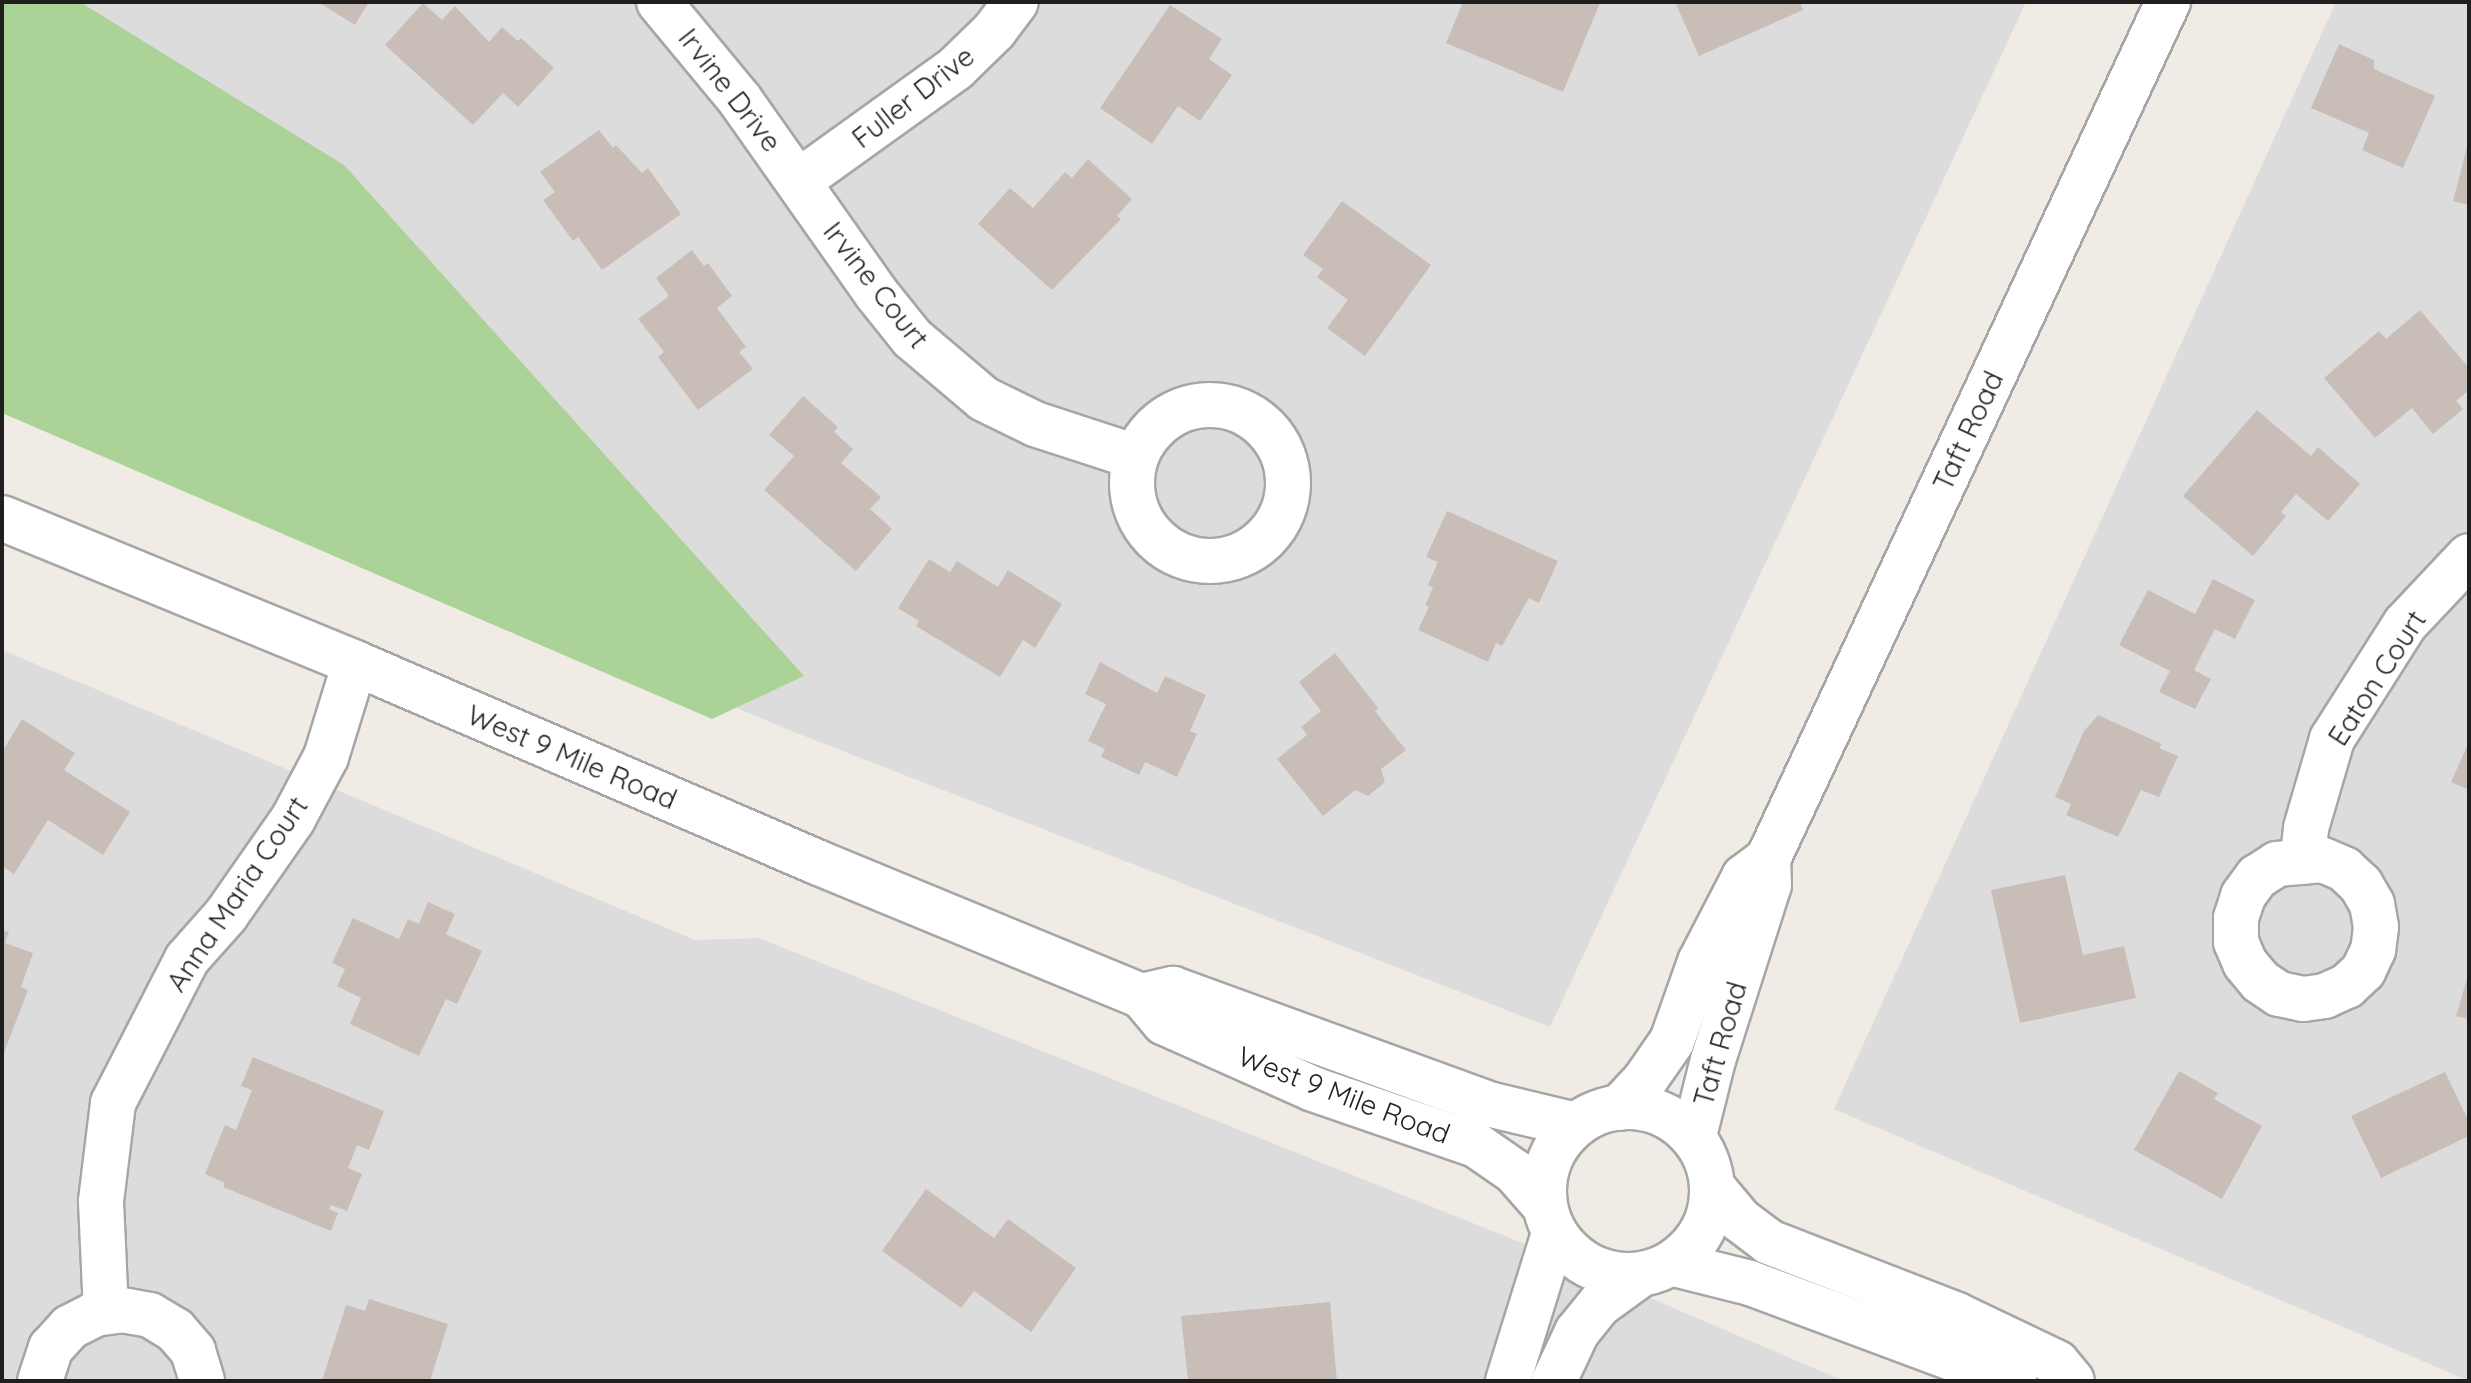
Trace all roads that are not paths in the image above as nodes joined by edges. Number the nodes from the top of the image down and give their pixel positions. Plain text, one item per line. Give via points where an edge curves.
1 (659, 2) edge
2 (1016, 2) edge
3 (2168, 2) edge
4 (799, 181) junction
5 (1136, 457) dead end
6 (2, 518) edge
7 (2469, 556) edge
8 (355, 663) junction
9 (1768, 859) junction
10 (2302, 862) dead end
11 (1142, 996) junction
12 (1619, 1108) junction
13 (1576, 1125) junction
14 (1694, 1136) junction
15 (1714, 1189) junction
16 (1548, 1218) junction
17 (1655, 1271) junction
18 (106, 1312) junction
19 (40, 1381) edge
20 (202, 1381) edge
21 (1508, 1381) edge
22 (1554, 1381) edge
23 (2014, 1381) edge
24 (2072, 1381) edge

1 - 4 street, Irvine Drive via 705,54
2 - 4 street, Fuller Drive via 956,68
3 - 9 street, Taft Road
4 - 5 street, Irvine Court via 876,293 912,338 952,374 984,399 1035,424
6 - 8 street, West 9 Mile Road
7 - 10 street, Eaton Court via 2405,624 2332,739 2306,828
8 - 11 street, West 9 Mile Road
8 - 18 street, Anna Maria Court via 326,757 293,819 226,915 187,959 113,1103 101,1201
9 - 12 street, Taft Road via 1744,877 1700,962 1672,1041
9 - 14 street, Taft Road via 1769,885
11 - 13 street, West 9 Mile Road via 1173,989 1492,1105
11 - 16 street, West 9 Mile Road via 1165,1023 1313,1089 1476,1145 1515,1172
12 - 13 street
12 - 14 street via 1647,1109
13 - 16 street via 1546,1173
14 - 15 street via 1706,1156
15 - 17 street via 1693,1244
15 - 24 street via 1740,1220 1769,1242 1957,1315 2057,1363
16 - 17 street via 1586,1263 1616,1274
16 - 21 street
17 - 22 street via 1592,1313
17 - 23 street via 1750,1283
18 - 19 street via 70,1327 51,1348
18 - 20 street via 150,1315 175,1330 193,1351

